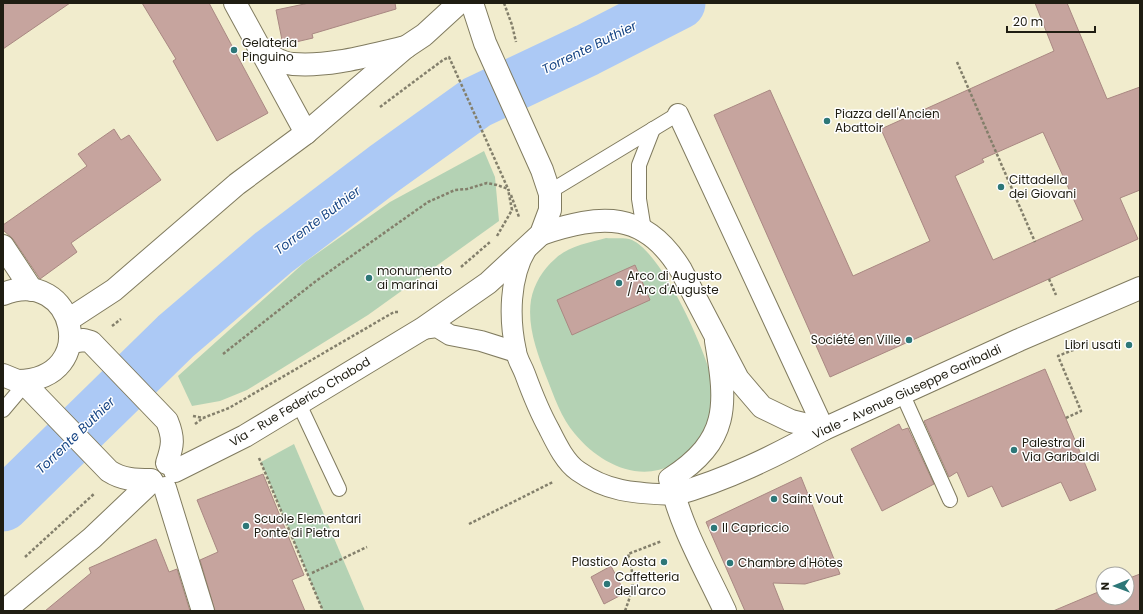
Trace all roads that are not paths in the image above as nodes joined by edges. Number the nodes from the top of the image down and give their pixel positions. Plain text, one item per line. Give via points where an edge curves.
1 (235, 3) edge
2 (459, 3) edge
3 (472, 3) edge
4 (258, 46) junction
5 (406, 47) junction
6 (678, 114) joint
7 (653, 129) junction
8 (306, 133) junction
9 (550, 194) junction
10 (644, 230) junction
11 (534, 241) junction
12 (3, 246) edge
13 (1140, 288) edge
14 (32, 290) junction
15 (3, 294) edge
16 (68, 320) junction
17 (422, 329) junction
18 (716, 339) junction
19 (80, 342) junction
20 (516, 352) junction
21 (20, 383) edge
22 (902, 393) junction
23 (298, 402) junction
24 (3, 410) edge
25 (824, 429) junction
26 (162, 477) junction
27 (339, 489) dead end
28 (673, 494) junction
29 (950, 500) dead end
30 (4, 611) edge
31 (203, 611) edge
32 (725, 611) edge

1 - 4 street
2 - 5 street via 424,35
3 - 9 street via 485,43 542,170
4 - 5 street via 273,58 292,64 333,62
4 - 8 street
5 - 8 street
6 - 7 lane
6 - 25 street
7 - 9 lane via 554,189
7 - 10 lane via 639,165 639,199
8 - 16 street via 238,184 114,290
9 - 11 street via 550,210
10 - 11 street via 613,221 581,222
10 - 18 street via 660,241 670,253
11 - 17 street, Via - Rue Federico Chabod via 488,283
11 - 20 street via 518,267 513,294
12 - 14 street
13 - 22 street, Viale - Avenue Giuseppe Garibaldi
14 - 15 street
14 - 16 street via 44,293 55,300
16 - 19 street
17 - 20 street via 437,327 450,335
17 - 23 street, Via - Rue Federico Chabod
18 - 25 street via 738,379 762,407 791,421
18 - 28 street via 722,376 723,414 703,453 685,470 670,479
19 - 21 street via 57,368 46,376
19 - 26 street via 167,421 173,447
20 - 28 street via 540,413 563,454 577,470 594,482 629,493
21 - 24 lane via 15,398
21 - 26 street via 118,477 134,480
22 - 25 street, Viale - Avenue Giuseppe Garibaldi
22 - 29 lane
23 - 26 street, Via - Rue Federico Chabod via 245,436
23 - 27 lane
25 - 28 street, Viale - Avenue Giuseppe Garibaldi via 744,471
26 - 30 street, Via - Rue Federico Chabod
26 - 31 street
28 - 32 street via 687,532

